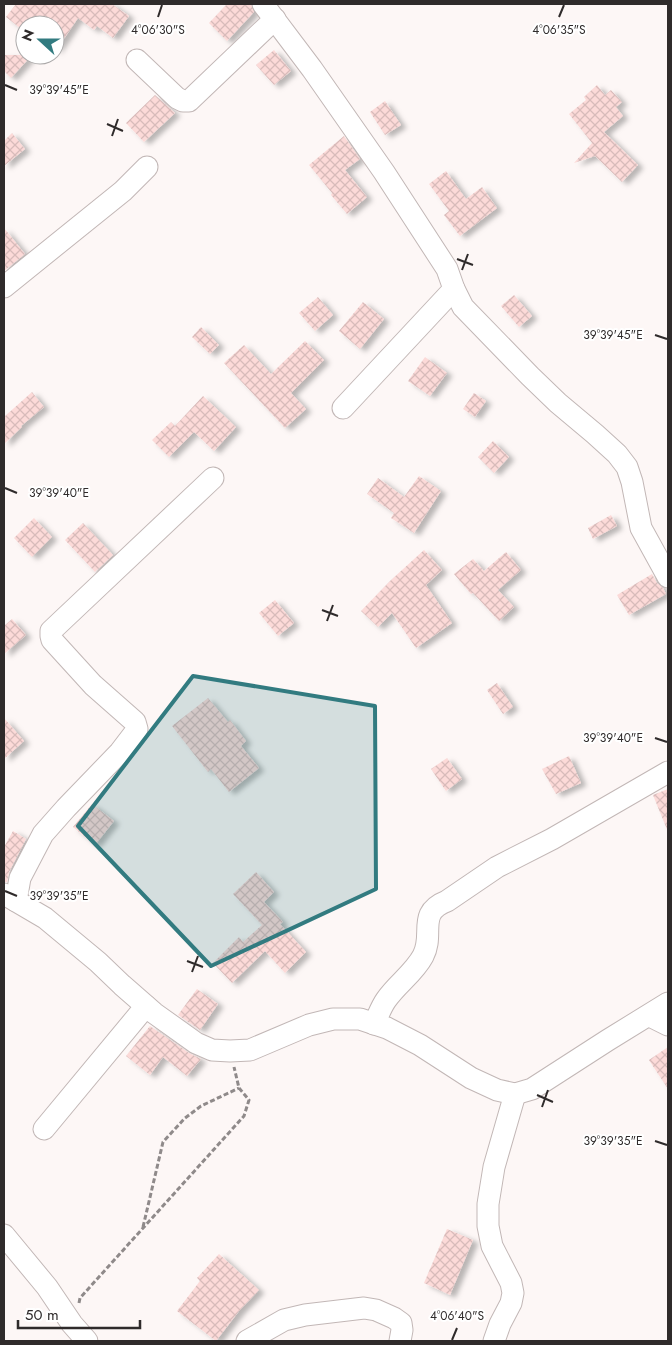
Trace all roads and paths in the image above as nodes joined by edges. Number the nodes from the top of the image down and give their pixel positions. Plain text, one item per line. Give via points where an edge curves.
1 (269, 12) edge
2 (137, 60) dead end
3 (147, 167) dead end
4 (4, 287) edge
5 (454, 289) junction
6 (343, 408) dead end
7 (213, 478) dead end
8 (668, 577) edge
9 (668, 772) edge
10 (10, 897) edge
11 (668, 1003) edge
12 (146, 1006) junction
13 (659, 1020) edge
14 (374, 1024) junction
15 (230, 1051) junction
16 (239, 1088) junction
17 (515, 1094) junction
18 (44, 1129) dead end
19 (142, 1229) junction
20 (4, 1235) edge
21 (72, 1324) junction
22 (87, 1341) edge
23 (247, 1341) edge
24 (400, 1341) edge
25 (494, 1341) edge

1 - 2 street via 189,101 177,98
1 - 5 street via 384,172 447,269
3 - 4 street via 123,191
5 - 6 street
5 - 8 street via 463,307 530,376 618,454 630,474 641,528
7 - 10 street via 51,632 52,640 93,685 135,722 137,729 120,752 43,834
9 - 14 street via 497,867 439,904 428,918 424,955 386,1000
10 - 12 street via 45,918
11 - 13 street
12 - 15 street via 196,1043 212,1050
12 - 18 street
13 - 17 street via 608,1040 532,1089
14 - 15 street via 360,1019 332,1019 309,1025 250,1050
14 - 17 street via 420,1045 470,1078
15 - 16 path
16 - 19 path via 201,1106 163,1142
16 - 19 path via 249,1100 244,1116
17 - 25 street via 494,1167 488,1204 492,1246 513,1293
19 - 21 path via 80,1298
20 - 21 street via 47,1287
21 - 22 street
23 - 24 street via 284,1320 364,1308 376,1310 400,1323

